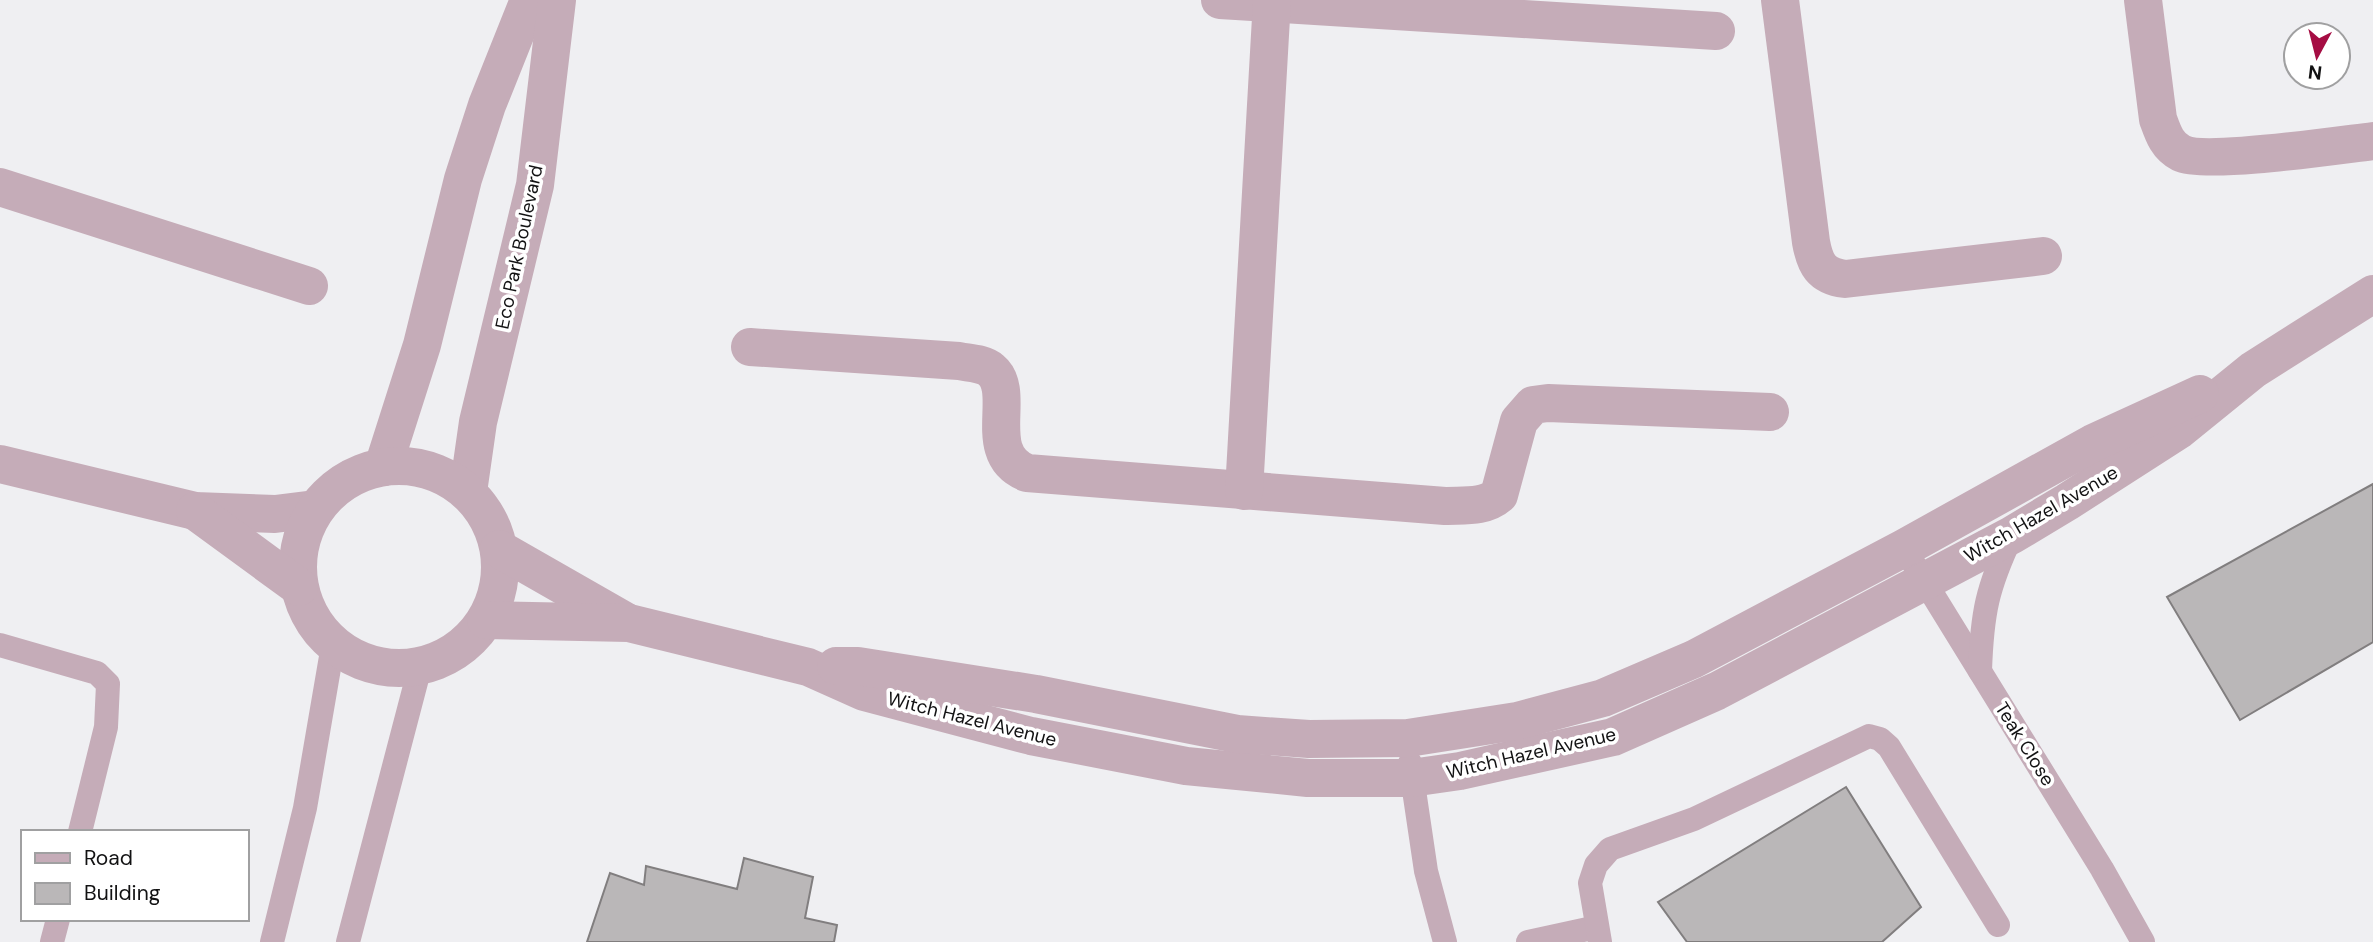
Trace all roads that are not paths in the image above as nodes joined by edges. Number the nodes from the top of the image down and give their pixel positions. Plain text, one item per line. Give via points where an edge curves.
1 (529, 0) edge
2 (557, 0) edge
3 (1220, 0) edge
4 (1780, 0) edge
5 (2143, 0) edge
6 (1272, 2) edge
7 (1716, 31) dead end
8 (2373, 141) edge
9 (0, 187) edge
10 (2043, 256) dead end
11 (309, 286) dead end
12 (2373, 293) edge
13 (750, 347) dead end
14 (2253, 370) junction
15 (1770, 412) dead end
16 (0, 464) edge
17 (383, 467) junction
18 (1244, 491) junction
19 (468, 492) junction
20 (315, 509) junction
21 (195, 511) junction
22 (2012, 535) junction
23 (1904, 548) junction
24 (499, 549) junction
25 (1924, 580) junction
26 (299, 587) junction
27 (486, 620) junction
28 (629, 623) junction
29 (0, 645) edge
30 (333, 645) junction
31 (419, 667) junction
32 (808, 667) junction
33 (1980, 671) junction
34 (1408, 738) junction
35 (1411, 778) junction
36 (80, 830) edge
37 (57, 921) edge
38 (1998, 925) dead end
39 (1598, 934) edge
40 (52, 942) edge
41 (272, 942) edge
42 (348, 942) edge
43 (1444, 942) edge
44 (1528, 942) edge
45 (2143, 942) edge

1 - 17 street via 463,179 422,345
2 - 19 street, Eco Park Boulevard via 536,185 478,422
3 - 6 street
4 - 10 street via 1811,242 1819,268 1845,279
5 - 8 street via 2158,119 2165,137 2180,153 2193,158
6 - 7 street
6 - 18 street
9 - 11 street
12 - 14 street, Witch Hazel Avenue
13 - 18 street via 982,366 992,370 998,381 1004,449 1017,469
14 - 22 street, Witch Hazel Avenue via 2179,430
14 - 23 street, Witch Hazel Avenue via 2093,443
15 - 18 street via 1533,405 1519,422 1499,495 1479,505
16 - 21 street
17 - 19 street via 414,467 442,475
17 - 20 street via 345,481
19 - 24 street via 493,528
20 - 21 street via 275,514
20 - 26 street via 297,559
21 - 26 street
22 - 25 street, Witch Hazel Avenue
22 - 33 lane via 1982,613
23 - 25 lane, Teak Close
23 - 34 street, Witch Hazel Avenue via 1694,659 1604,698 1517,721
24 - 27 street via 501,572
24 - 28 street, Witch Hazel Avenue
25 - 33 lane, Teak Close
25 - 35 street, Witch Hazel Avenue via 1717,691 1613,737
26 - 30 street via 311,619
27 - 28 street, Witch Hazel Avenue
27 - 31 street via 457,650
28 - 32 street, Witch Hazel Avenue
29 - 36 lane via 97,673 107,684 106,727
30 - 31 street via 359,661 389,668
30 - 41 lane via 304,808
31 - 42 lane
32 - 34 street, Witch Hazel Avenue via 858,666 1237,734
32 - 35 street, Witch Hazel Avenue via 889,699 1031,736 1186,766 1308,778
33 - 45 lane, Teak Close
34 - 35 lane
35 - 43 lane via 1426,871
37 - 40 lane
38 - 39 lane via 1889,747 1868,736 1694,818 1610,849 1590,883
39 - 44 lane

